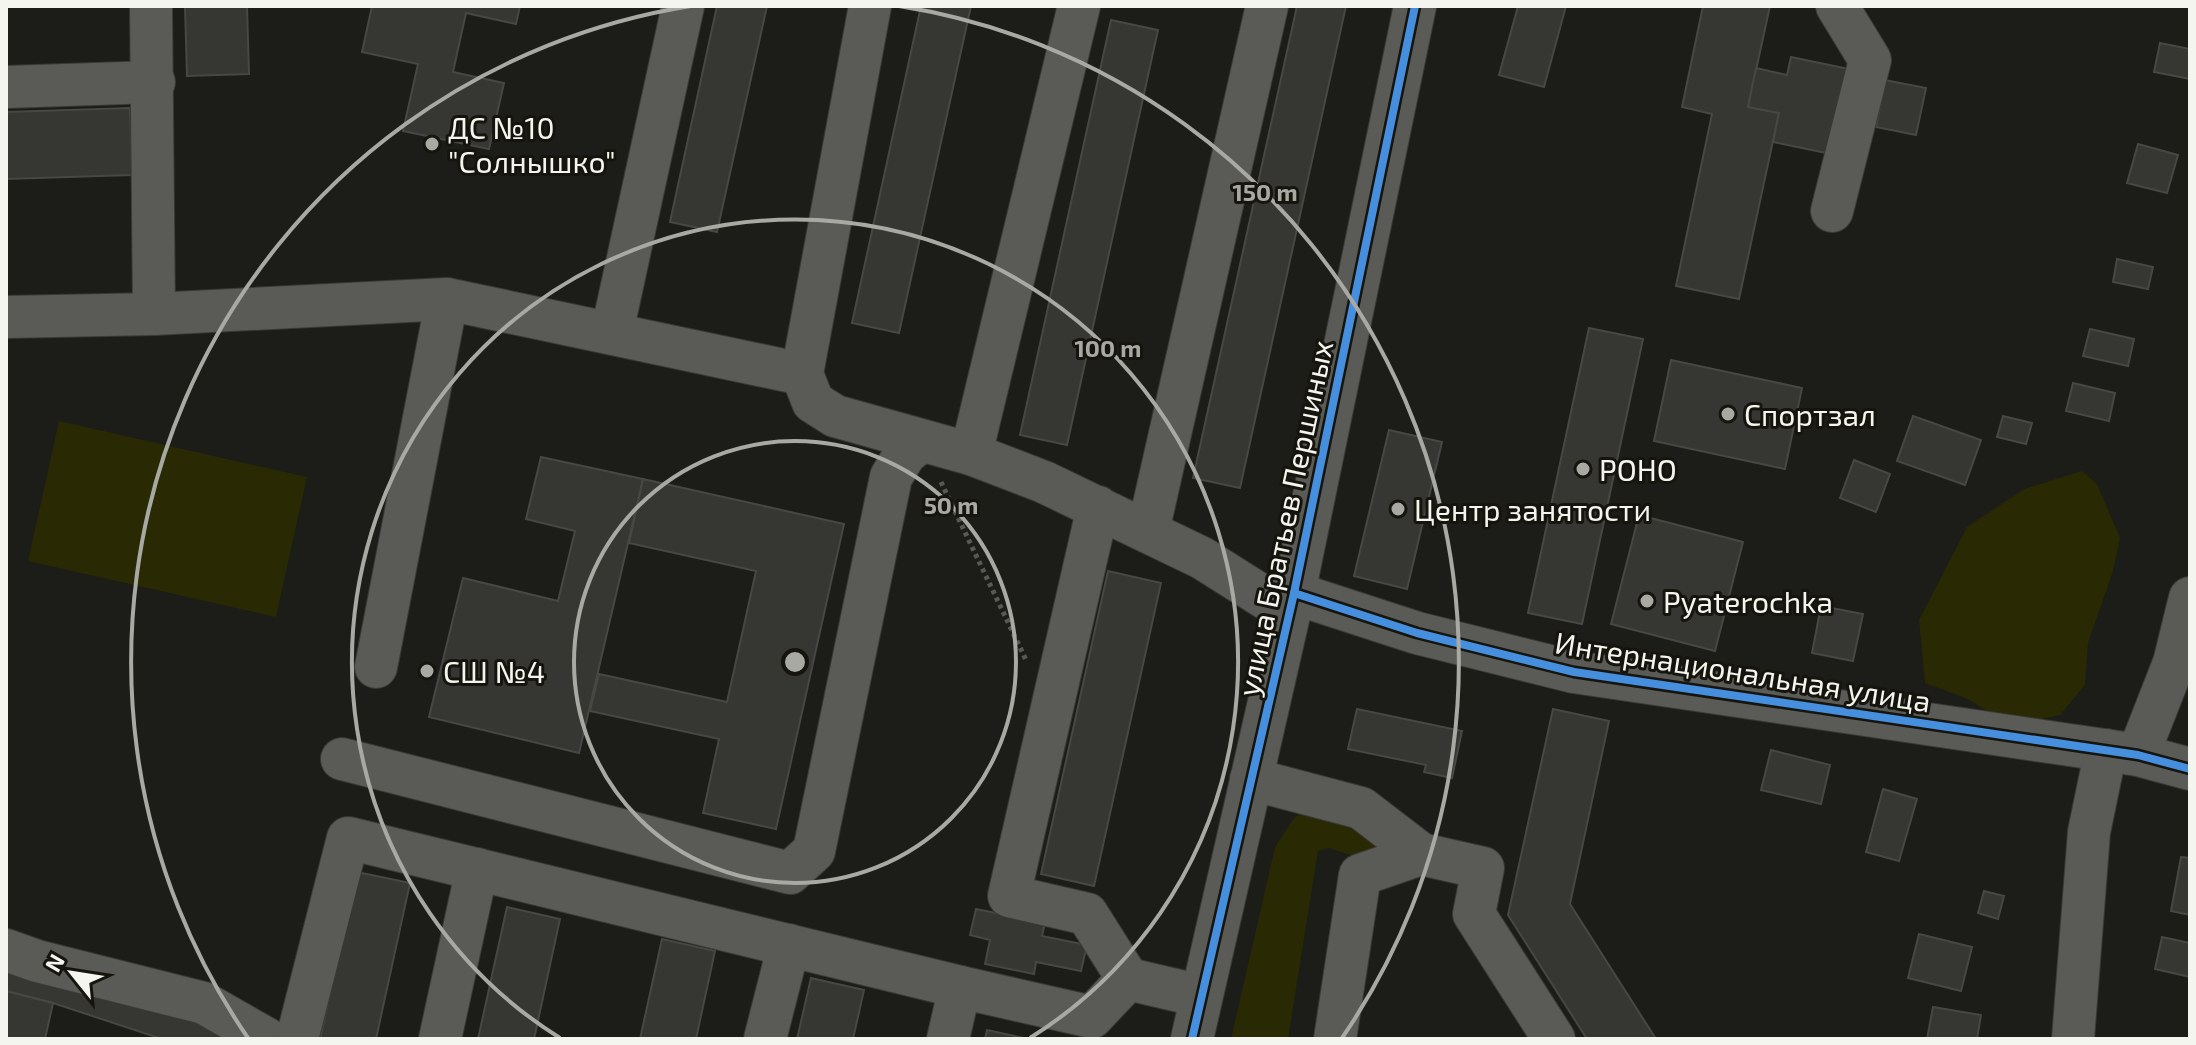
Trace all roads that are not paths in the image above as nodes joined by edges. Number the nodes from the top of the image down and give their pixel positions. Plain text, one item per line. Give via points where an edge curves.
1 (151, 6) edge
2 (683, 6) edge
3 (870, 6) edge
4 (1079, 6) edge
5 (1267, 6) edge
6 (1415, 6) edge
7 (1837, 6) edge
8 (154, 82) junction
9 (6, 87) edge
10 (1832, 211) dead end
11 (447, 299) junction
12 (10, 314) edge
13 (154, 314) junction
14 (612, 332) junction
15 (802, 374) junction
16 (921, 441) junction
17 (971, 454) junction
18 (1098, 507) junction
19 (1148, 531) junction
20 (2190, 598) edge
21 (1292, 603) junction
22 (376, 667) dead end
23 (2122, 753) junction
24 (342, 759) dead end
25 (2190, 769) edge
26 (1251, 779) junction
27 (1421, 854) junction
28 (477, 869) junction
29 (789, 945) junction
30 (6, 950) edge
31 (1128, 979) junction
32 (960, 987) junction
33 (1201, 996) junction
34 (267, 1039) edge
35 (297, 1039) edge
36 (440, 1039) edge
37 (765, 1039) edge
38 (948, 1039) edge
39 (1192, 1039) edge
40 (1335, 1039) edge
41 (1554, 1039) edge
42 (2073, 1039) edge

1 - 8 street
2 - 14 street
3 - 15 street
4 - 17 street
5 - 19 street
6 - 21 street, улица Братьев Першиных
7 - 10 street via 1870,60
8 - 9 street
8 - 13 street
11 - 13 street
11 - 14 street
11 - 22 street
12 - 13 street
14 - 15 street
15 - 16 street, Интернациональная улица via 813,402 835,416
16 - 17 street, Интернациональная улица
16 - 24 street via 891,477 814,851 790,873
17 - 18 street, Интернациональная улица
18 - 19 street, Интернациональная улица
18 - 31 street via 1009,896 1087,914
19 - 21 street, Интернациональная улица
20 - 23 street via 2174,663
21 - 23 street, Интернациональная улица via 1574,672
21 - 26 street, улица Братьев Першиных
23 - 25 street, Интернациональная улица
23 - 42 street via 2089,832
26 - 27 street via 1361,808
26 - 33 street, улица Братьев Першиных
27 - 40 street via 1360,875
27 - 41 street via 1483,868 1474,914
28 - 29 street
28 - 35 street via 348,838
28 - 36 street
29 - 32 street
29 - 37 street
30 - 34 street via 204,1003
31 - 32 street via 1092,1017
31 - 33 street
32 - 38 street
33 - 39 street, улица Братьев Першиных

